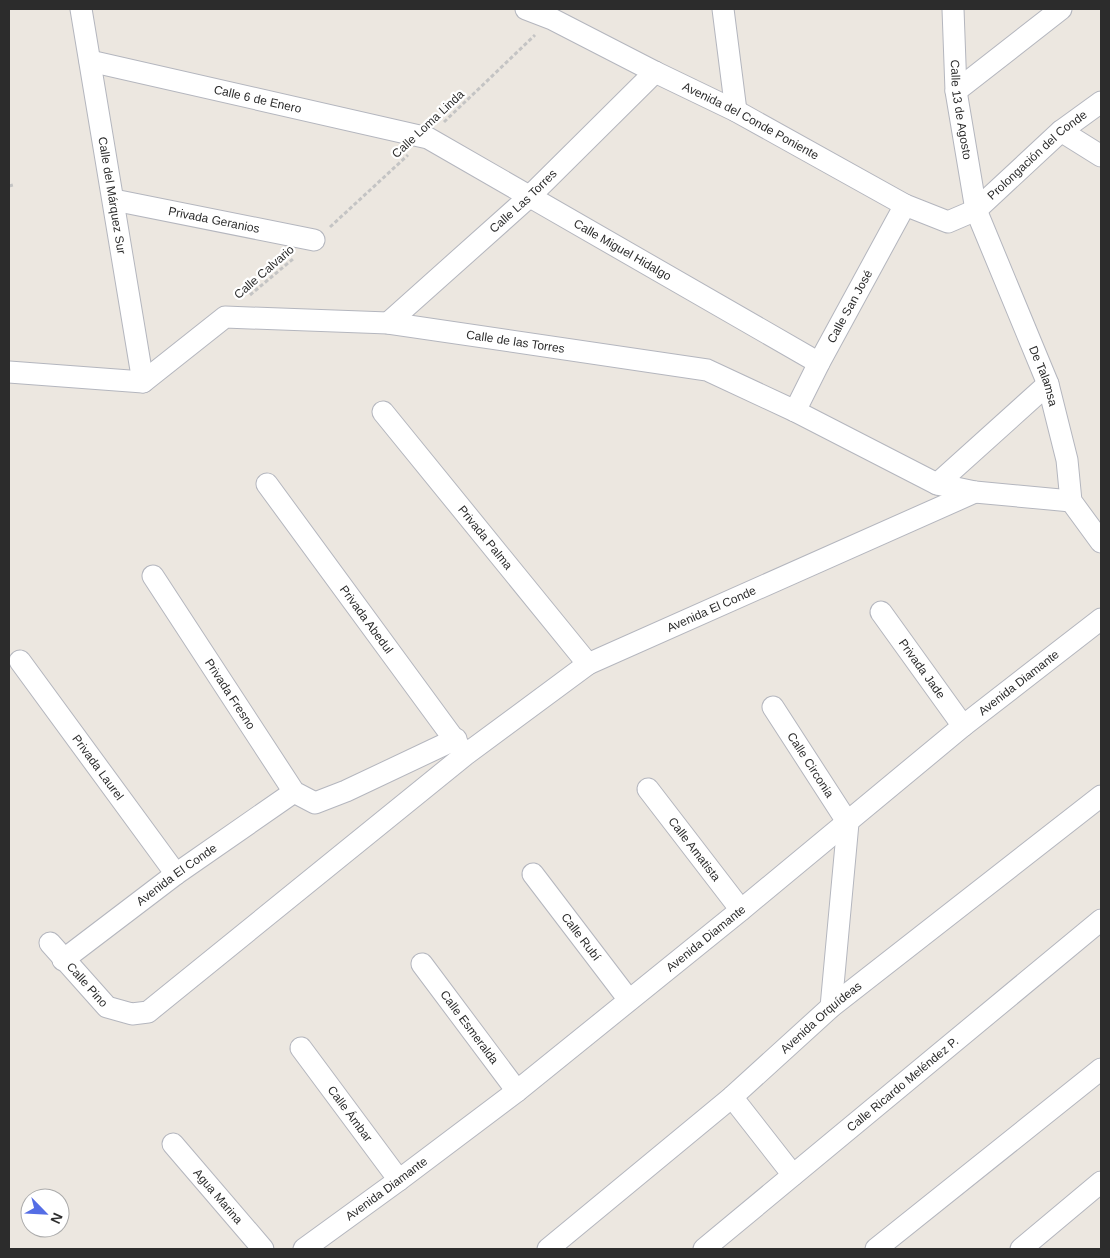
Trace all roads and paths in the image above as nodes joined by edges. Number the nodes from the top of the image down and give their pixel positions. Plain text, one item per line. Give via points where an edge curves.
1 (81, 9) edge
2 (526, 9) edge
3 (722, 9) edge
4 (953, 9) edge
5 (1061, 9) edge
6 (552, 19) junction
7 (90, 61) junction
8 (655, 72) junction
9 (956, 91) junction
10 (1101, 102) edge
11 (736, 111) junction
12 (1061, 131) junction
13 (428, 138) junction
14 (1101, 156) edge
15 (529, 197) junction
16 (114, 200) junction
17 (905, 204) junction
18 (976, 210) junction
19 (314, 240) junction
20 (225, 317) junction
21 (388, 323) junction
22 (819, 363) junction
23 (9, 372) edge
24 (142, 382) junction
25 (1048, 384) junction
26 (795, 411) junction
27 (384, 412) dead end
28 (267, 484) dead end
29 (936, 484) junction
30 (975, 492) junction
31 (1071, 501) junction
32 (1101, 542) edge
33 (153, 576) dead end
34 (881, 612) dead end
35 (1101, 619) edge
36 (20, 661) dead end
37 (588, 664) junction
38 (772, 706) dead end
39 (963, 726) junction
40 (460, 747) junction
41 (648, 789) dead end
42 (294, 792) junction
43 (1101, 796) edge
44 (315, 803) joint
45 (848, 822) junction
46 (176, 874) junction
47 (533, 874) dead end
48 (741, 910) junction
49 (1101, 920) edge
50 (50, 943) dead end
51 (63, 960) junction
52 (422, 964) dead end
53 (629, 1000) junction
54 (832, 1007) junction
55 (300, 1048) dead end
56 (1101, 1069) edge
57 (516, 1091) junction
58 (732, 1097) junction
59 (173, 1144) dead end
60 (793, 1175) junction
61 (399, 1180) junction
62 (1101, 1182) edge
63 (263, 1249) edge
64 (304, 1249) edge
65 (548, 1249) edge
66 (704, 1249) edge
67 (876, 1249) edge
68 (1021, 1249) edge

1 - 7 street, Calle del Márquez Sur
2 - 6 street, Avenida del Conde Poniente
3 - 11 street
4 - 9 street, Calle 13 de Agosto
5 - 9 street
6 - 8 street, Avenida del Conde Poniente
6 - 13 path, Calle Loma Linda
7 - 13 street, Calle 6 de Enero
7 - 16 street, Calle del Márquez Sur
8 - 11 street, Avenida del Conde Poniente
8 - 15 street, Calle Las Torres
9 - 18 street, Calle 13 de Agosto
10 - 12 street, Prolongación del Conde
11 - 17 street, Avenida del Conde Poniente
12 - 14 street
12 - 18 street, Prolongación del Conde
13 - 15 street, Calle Miguel Hidalgo
13 - 19 path, Calle Loma Linda
15 - 21 street, Calle Las Torres
15 - 22 street, Calle Miguel Hidalgo
16 - 19 street, Privada Geranios
16 - 24 street, Calle del Márquez Sur
17 - 18 street, Avenida del Conde Poniente via 948,222
17 - 22 street, Calle San José
18 - 25 street, De Talamsa
19 - 20 path, Calle Calvario
20 - 21 street, Calle de las Torres
20 - 24 street
21 - 26 street, Calle de las Torres via 707,370
22 - 26 street, Calle San José
23 - 24 street
25 - 29 street
25 - 31 street, De Talamsa via 1068,460
26 - 29 street, Calle de las Torres
27 - 37 street, Privada Palma
28 - 40 street, Privada Abedul
29 - 30 street, Calle de las Torres
30 - 31 street, Calle de las Torres
30 - 37 street, Avenida El Conde
31 - 32 street
33 - 42 street, Privada Fresno
34 - 39 street, Privada Jade
35 - 39 street, Avenida Diamante
36 - 46 street, Privada Laurel
37 - 40 street, Avenida El Conde
38 - 45 street, Calle Circonia
39 - 45 street, Avenida Diamante
40 - 44 street, Avenida El Conde
40 - 51 street, Calle Pino via 148,1012 132,1014 107,1007
41 - 48 street, Calle Amatista
42 - 44 street, Privada Fresno
42 - 46 street, Avenida El Conde
43 - 54 street, Avenida Orquídeas
45 - 48 street, Avenida Diamante
45 - 54 street
46 - 51 street, Avenida El Conde
47 - 53 street, Calle Rubí
48 - 53 street, Avenida Diamante
49 - 60 street, Calle Ricardo Meléndez P.
50 - 51 street, Calle Pino
52 - 57 street, Calle Esmeralda
53 - 57 street, Avenida Diamante
54 - 58 street, Avenida Orquídeas
55 - 61 street, Calle Ámbar
56 - 67 street
57 - 61 street, Avenida Diamante
58 - 60 street
58 - 65 street, Avenida Orquídeas
59 - 63 street, Agua Marina
60 - 66 street, Calle Ricardo Meléndez P.
61 - 64 street, Avenida Diamante
62 - 68 street

